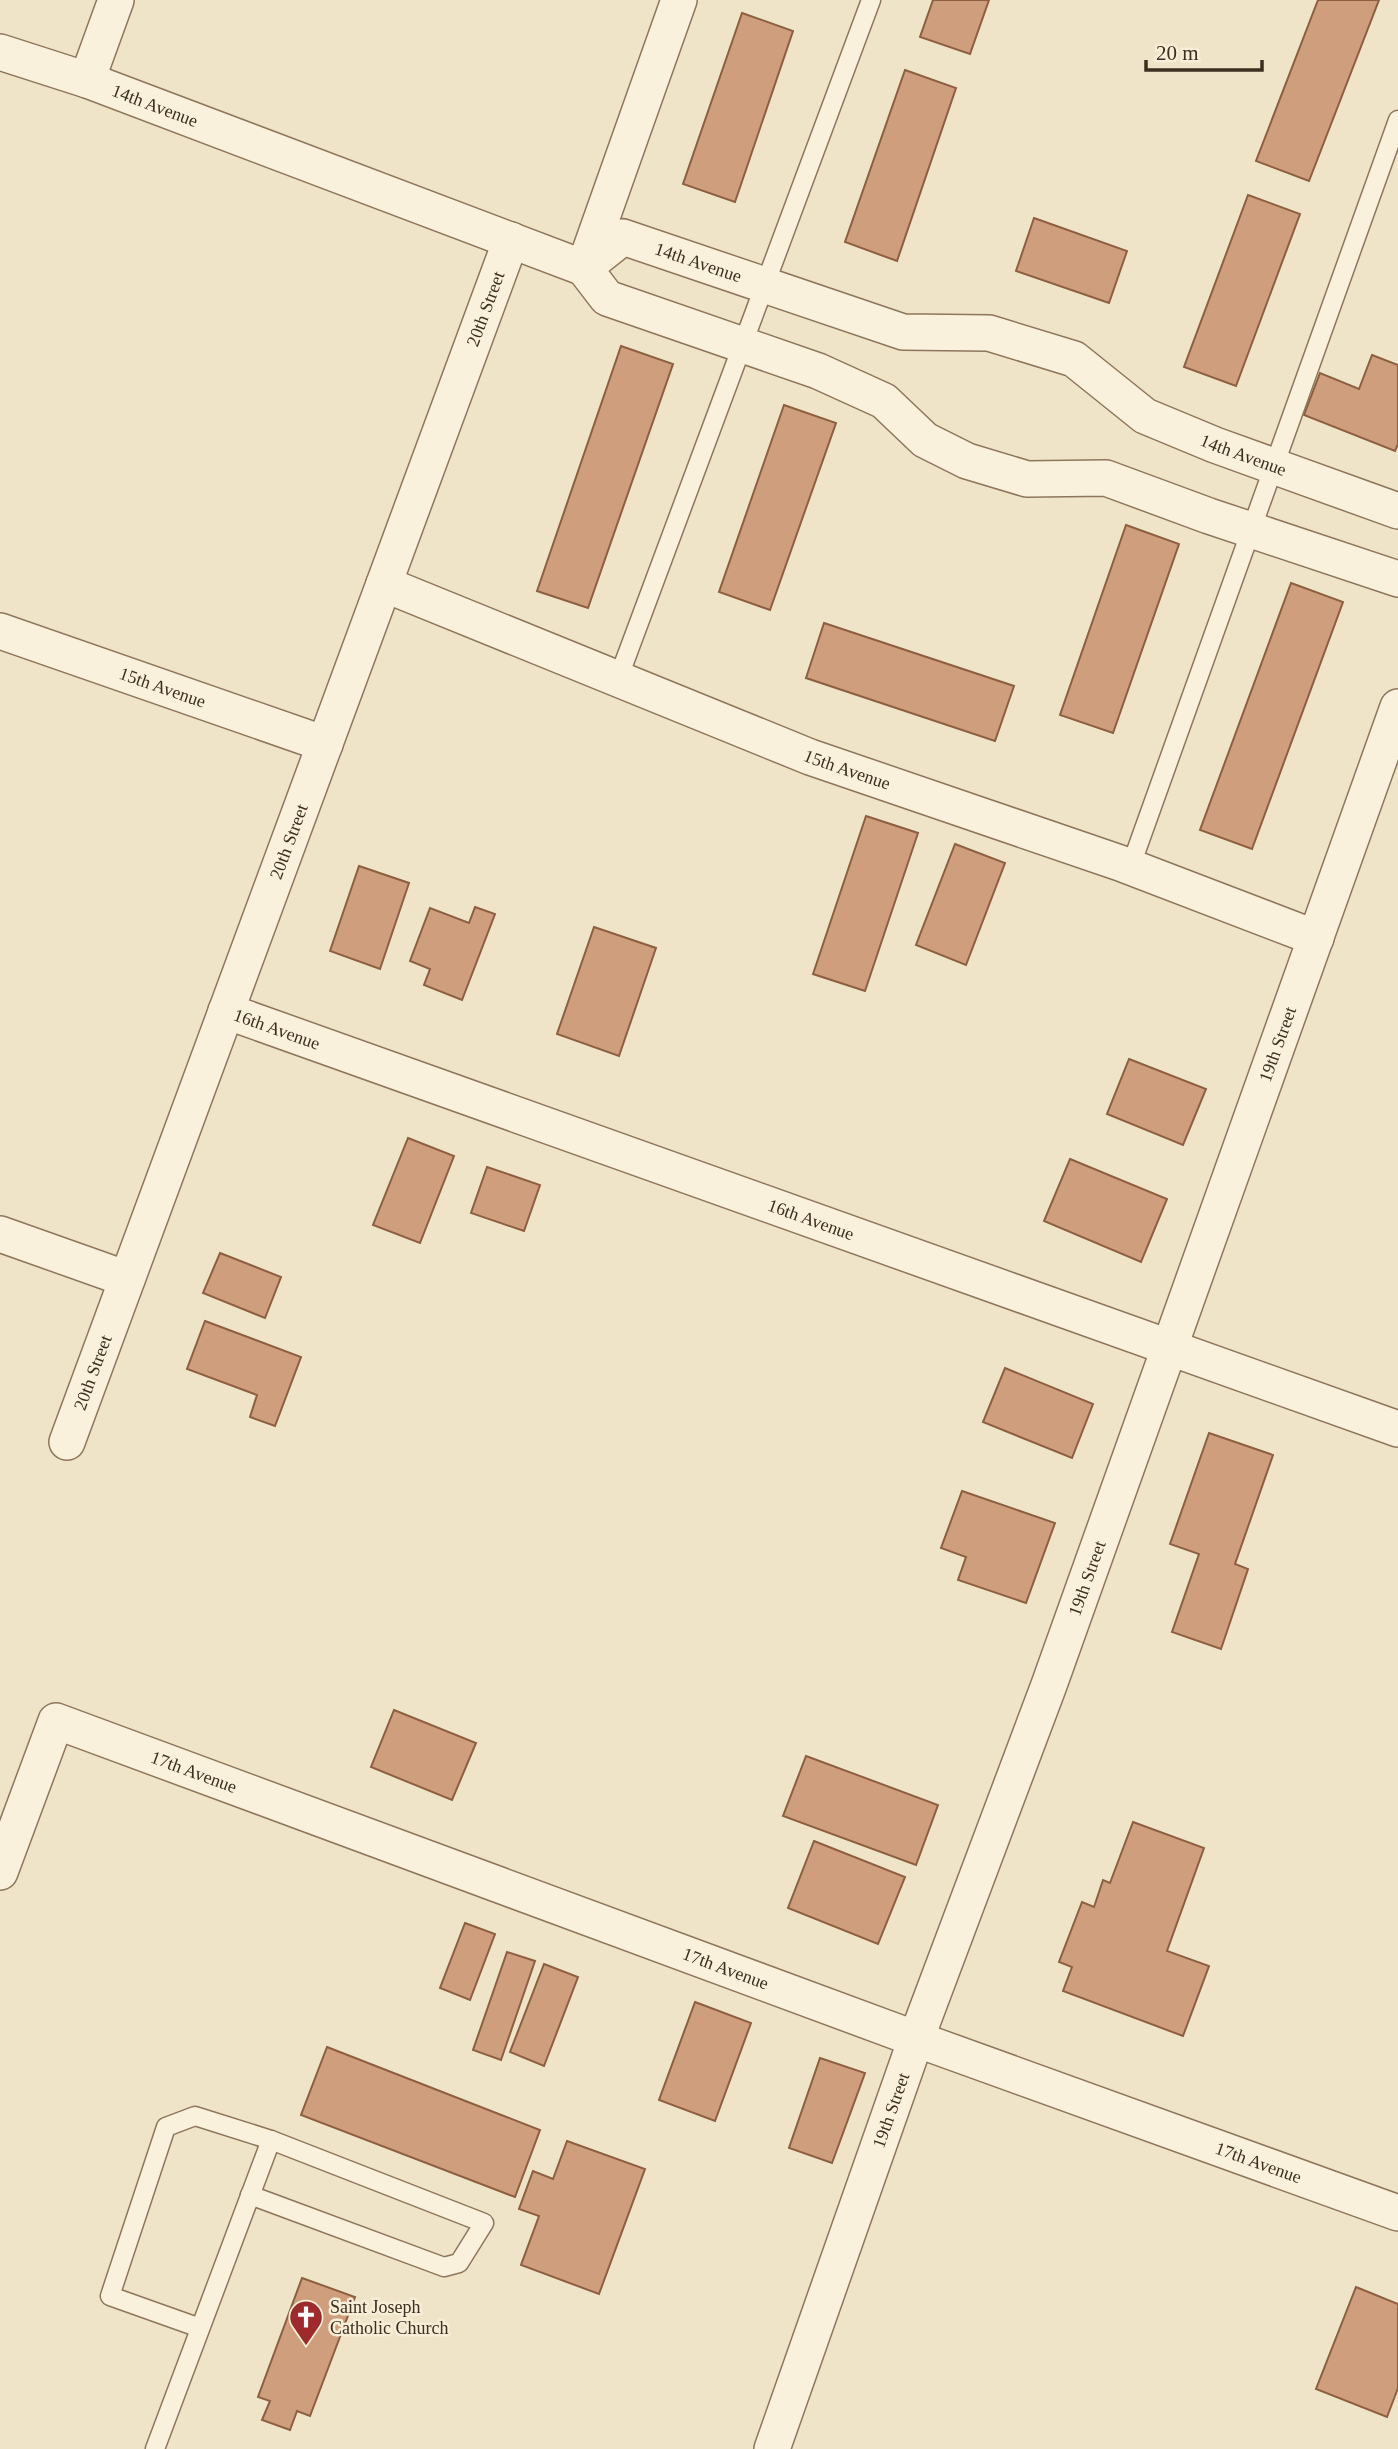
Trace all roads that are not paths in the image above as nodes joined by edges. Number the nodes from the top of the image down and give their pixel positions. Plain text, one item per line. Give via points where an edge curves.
1 (116, 0) edge
2 (679, 0) edge
3 (872, 0) edge
4 (0, 52) edge
5 (87, 80) junction
6 (1398, 120) edge
7 (511, 240) junction
8 (584, 268) junction
9 (766, 286) junction
10 (743, 345) junction
11 (1274, 466) junction
12 (1398, 511) edge
13 (1252, 530) junction
14 (1398, 579) edge
15 (384, 584) junction
16 (0, 631) edge
17 (618, 679) junction
18 (1398, 707) edge
19 (325, 744) junction
20 (1130, 868) junction
21 (1316, 937) junction
22 (226, 1011) junction
23 (0, 1234) edge
24 (127, 1279) junction
25 (1168, 1345) junction
26 (1398, 1429) edge
27 (67, 1442) dead end
28 (0, 1872) edge
29 (916, 2039) junction
30 (271, 2140) junction
31 (250, 2195) junction
32 (1398, 2213) edge
33 (200, 2328) junction
34 (155, 2449) edge
35 (772, 2449) edge

1 - 5 street
2 - 8 street
3 - 9 lane
4 - 5 street, 14th Avenue
5 - 7 street, 14th Avenue
6 - 11 lane
7 - 8 street, 14th Avenue
7 - 15 street, 20th Street
8 - 9 street, 14th Avenue via 623,237
8 - 10 street via 607,298
9 - 10 lane
9 - 11 street, 14th Avenue via 904,332 989,333 1074,359 1145,415
10 - 13 street via 884,401 925,440 967,461 1027,479 1106,478
10 - 17 lane
11 - 12 street, 14th Avenue
11 - 13 lane
13 - 14 street
13 - 20 lane
15 - 17 street, 15th Avenue
15 - 19 street, 20th Street
16 - 19 street, 15th Avenue
17 - 20 street, 15th Avenue via 810,757
18 - 21 street, 19th Street
19 - 22 street, 20th Street
20 - 21 street, 15th Avenue
21 - 25 street, 19th Street
22 - 24 street, 20th Street
22 - 25 street, 16th Avenue
23 - 24 street
24 - 27 street, 20th Street
25 - 26 street, 16th Avenue
25 - 29 street, 19th Street via 1049,1685
28 - 29 street, 17th Avenue via 56,1721
29 - 32 street, 17th Avenue
29 - 35 street, 19th Street
30 - 31 lane
30 - 31 lane via 484,2223 459,2263 444,2267
30 - 33 lane via 195,2116 166,2127 110,2295
31 - 33 lane
33 - 34 lane

